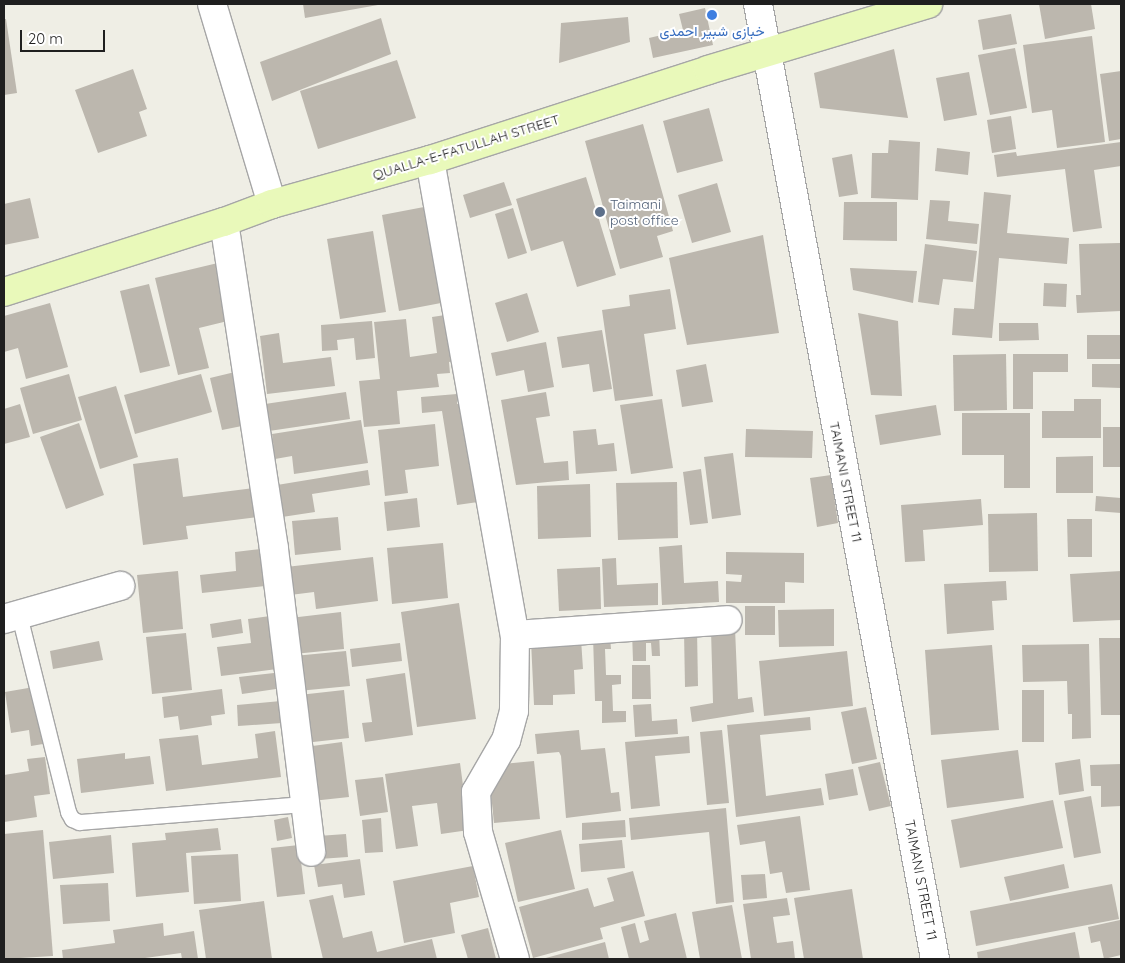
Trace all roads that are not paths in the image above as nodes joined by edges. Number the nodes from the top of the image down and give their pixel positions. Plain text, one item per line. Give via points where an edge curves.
1 (212, 4) edge
2 (758, 4) edge
3 (928, 4) edge
4 (766, 53) junction
5 (430, 160) junction
6 (272, 204) junction
7 (224, 222) junction
8 (4, 292) edge
9 (120, 586) dead end
10 (11, 617) edge
11 (727, 620) dead end
12 (515, 635) junction
13 (305, 804) junction
14 (311, 852) dead end
15 (515, 959) edge
16 (936, 959) edge

1 - 6 street
2 - 4 street, TAIMANI STREET 11
3 - 4 main road, QUALLA-E-FATULLAH STREET
4 - 5 main road, QUALLA-E-FATULLAH STREET
4 - 16 street, TAIMANI STREET 11
5 - 6 main road, QUALLA-E-FATULLAH STREET
5 - 12 street
6 - 7 main road, QUALLA-E-FATULLAH STREET
7 - 8 main road, QUALLA-E-FATULLAH STREET
7 - 13 street via 274,549
9 - 10 street
10 - 13 lane via 72,819 79,822
11 - 12 street
12 - 15 street via 514,711 506,740 476,792 478,832
13 - 14 street

